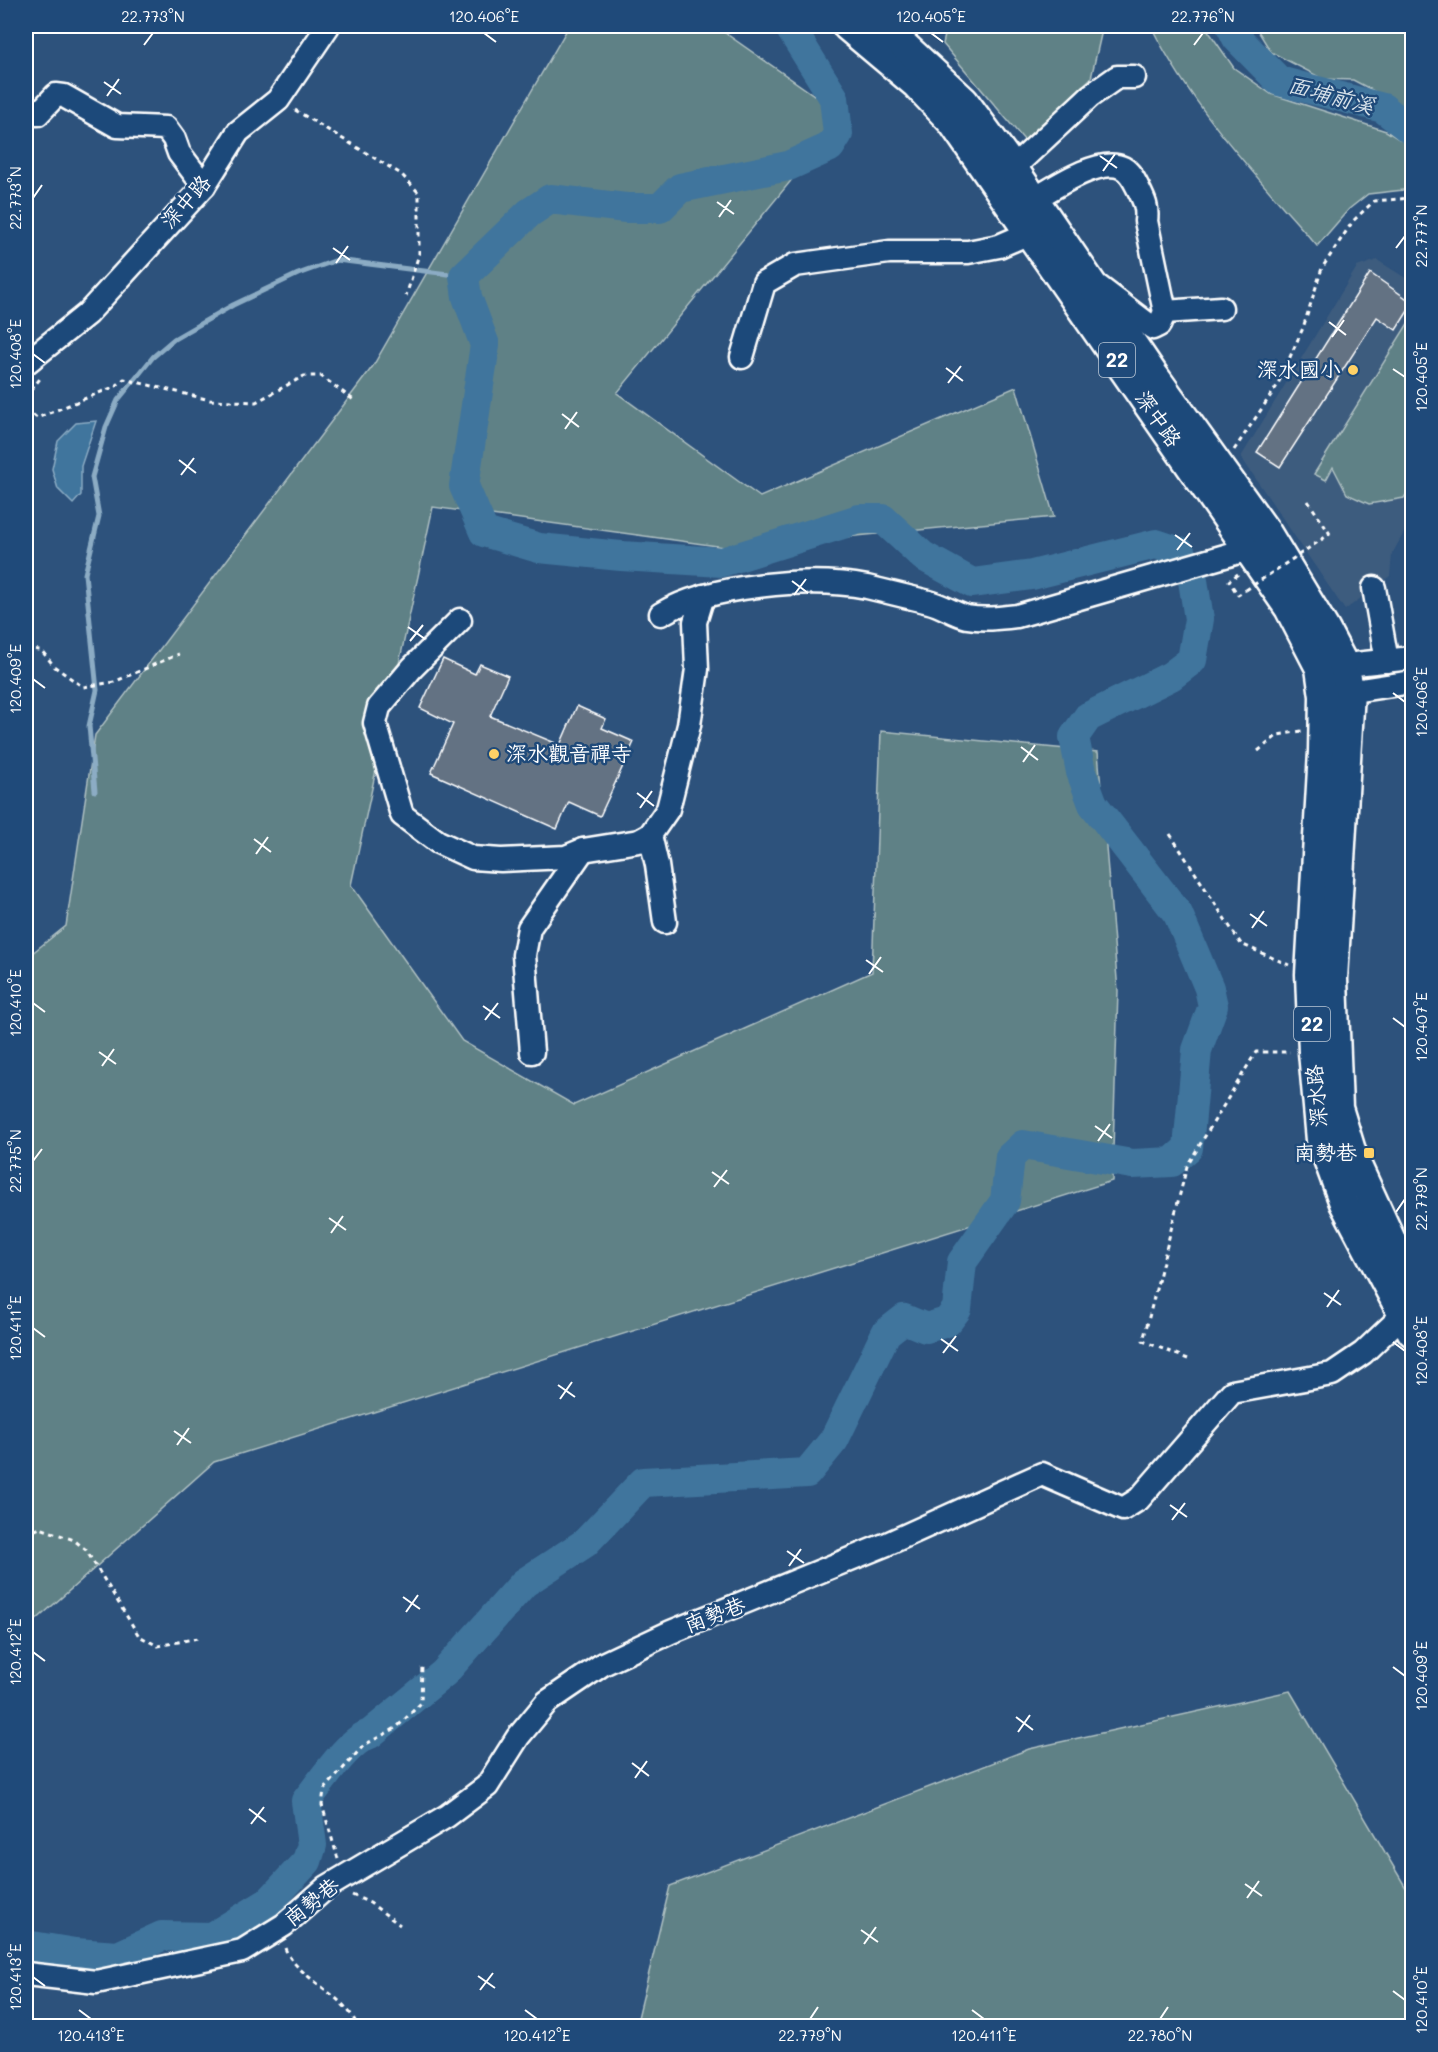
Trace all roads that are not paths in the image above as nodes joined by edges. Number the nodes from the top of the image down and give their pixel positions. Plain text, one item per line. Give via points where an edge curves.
1 (328, 26) edge
2 (847, 26) edge
3 (880, 33) edge
4 (1134, 77) dead end
5 (26, 113) edge
6 (1012, 168) junction
7 (204, 186) junction
8 (1036, 218) junction
9 (1084, 275) junction
10 (1221, 308) dead end
11 (1165, 312) junction
12 (742, 357) dead end
13 (26, 363) edge
14 (1253, 551) junction
15 (1374, 588) dead end
16 (703, 596) junction
17 (661, 614) dead end
18 (459, 620) dead end
19 (1401, 660) edge
20 (1334, 680) junction
21 (1408, 682) edge
22 (650, 835) junction
23 (583, 850) junction
24 (665, 922) dead end
25 (532, 1052) dead end
26 (1413, 1286) edge
27 (1410, 1319) edge
28 (26, 1974) edge

1 - 7 street, 深中路 via 278,100 238,132
2 - 3 main road, 22
3 - 6 main road, 深中路 / 22 via 964,101
3 - 8 main road, 深中路 / 22 via 916,84
4 - 6 street via 1117,77 1090,96
5 - 7 street via 38,114 56,95 117,126 166,128
6 - 8 main road, 深中路 / 22
7 - 13 street, 深中路 via 87,314
8 - 9 main road, 深中路 / 22
8 - 11 street via 1074,176 1111,165 1124,168 1148,207 1146,221
8 - 12 street via 999,246 968,252 889,252 795,265 764,283
8 - 14 main road, 深中路 / 22
9 - 11 street via 1152,328 1159,325
9 - 14 main road, 深中路 / 22 via 1221,469
10 - 11 street
14 - 16 street via 994,619 966,616 930,602 865,587 759,586
14 - 20 main road, 深中路 / 22
15 - 19 street
16 - 17 street
16 - 22 street via 695,622 697,669 689,725 668,809
18 - 23 street via 380,707 375,723 402,815 438,842 473,858 566,858
19 - 20 street
20 - 21 street
20 - 26 main road, 深水路 / 22 via 1333,979 1338,1108 1371,1200
20 - 27 main road, 深水路 / 22 via 1324,727 1310,974 1321,1140 1344,1203
22 - 23 street via 639,841
22 - 24 street
23 - 25 street via 529,928 524,955
27 - 28 street, 南勢巷 via 1332,1374 1232,1392 1147,1491 1123,1509 1042,1474 888,1544 671,1632 603,1664 547,1702 518,1737 487,1786 447,1816 335,1883 284,1925 242,1951 96,1982

